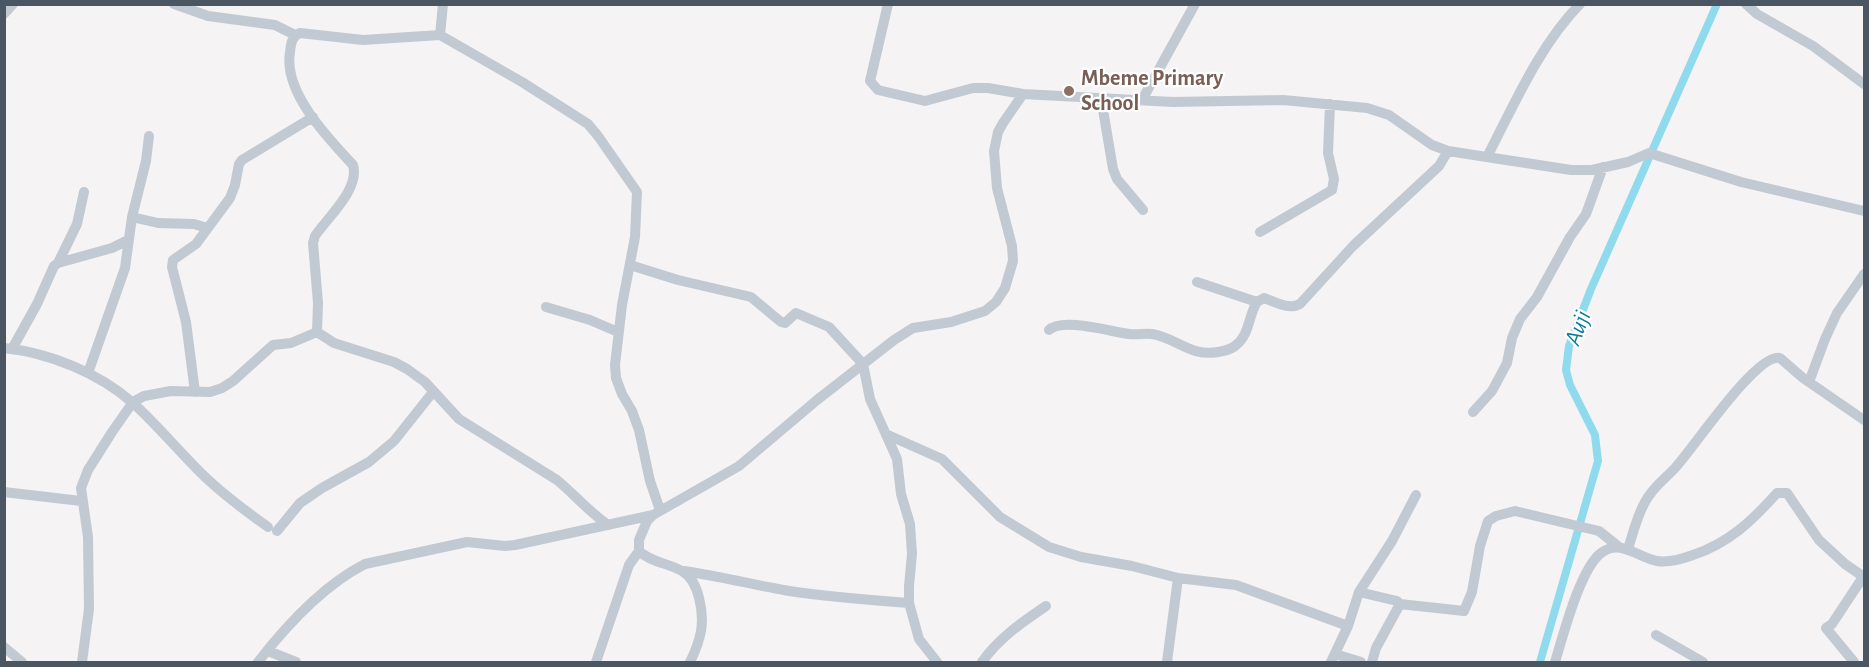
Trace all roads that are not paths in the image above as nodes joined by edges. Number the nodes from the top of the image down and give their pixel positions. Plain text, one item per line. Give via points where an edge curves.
1 (13, 4) edge
2 (174, 4) edge
3 (443, 4) edge
4 (888, 4) edge
5 (1195, 4) edge
6 (1580, 4) edge
7 (1746, 4) edge
8 (4, 14) edge
9 (295, 35) junction
10 (440, 35) junction
11 (1864, 84) edge
12 (1023, 94) junction
13 (1101, 98) junction
14 (1142, 100) junction
15 (1330, 104) junction
16 (313, 117) junction
17 (149, 136) dead end
18 (1448, 151) junction
19 (1487, 157) junction
20 (1603, 167) junction
21 (84, 192) dead end
22 (1143, 210) dead end
23 (1864, 210) edge
24 (132, 217) junction
25 (207, 228) junction
26 (1260, 232) dead end
27 (128, 240) junction
28 (58, 263) junction
29 (630, 265) junction
30 (1864, 274) edge
31 (1197, 282) dead end
32 (1257, 302) junction
33 (546, 307) dead end
34 (1049, 330) dead end
35 (317, 332) junction
36 (618, 332) junction
37 (8, 349) edge
38 (863, 364) junction
39 (88, 373) junction
40 (1809, 382) junction
41 (195, 392) junction
42 (433, 392) junction
43 (133, 402) junction
44 (1473, 412) dead end
45 (1864, 420) edge
46 (888, 435) junction
47 (4, 492) edge
48 (1416, 495) dead end
49 (81, 501) junction
50 (657, 512) junction
51 (608, 525) junction
52 (1623, 548) junction
53 (639, 551) junction
54 (684, 571) junction
55 (1864, 577) edge
56 (1178, 578) junction
57 (1359, 592) junction
58 (909, 603) junction
59 (1400, 604) junction
60 (1046, 606) dead end
61 (1348, 626) junction
62 (1656, 635) dead end
63 (4, 647) edge
64 (268, 651) junction
65 (1333, 658) edge
66 (22, 663) edge
67 (82, 663) edge
68 (258, 663) edge
69 (296, 663) edge
70 (596, 663) edge
71 (690, 663) edge
72 (937, 663) edge
73 (982, 663) edge
74 (1167, 663) edge
75 (1361, 663) edge
76 (1372, 663) edge
77 (1555, 663) edge
78 (1703, 663) edge
79 (1854, 663) edge

1 - 8 street
2 - 9 street via 208,16 275,26
3 - 10 street
4 - 12 street via 870,75 878,90 925,101 973,88
5 - 14 street
6 - 19 street via 1544,49
7 - 11 street
9 - 10 street via 310,33 363,40
9 - 16 street via 290,68 300,97
10 - 29 street via 592,128 637,192
12 - 13 street
12 - 38 street via 1003,123 994,151 997,188 1013,261 1001,295 985,311 913,328
13 - 14 street
13 - 22 street via 1113,169
14 - 15 street
15 - 18 street via 1389,115
15 - 26 street via 1328,153 1334,179 1332,190
16 - 25 street via 242,160 233,192
16 - 35 street via 353,165 355,173 353,184 313,243
17 - 24 street
18 - 19 street
18 - 32 street via 1439,166 1353,246 1300,304 1293,307 1264,298
19 - 20 street via 1571,170
20 - 23 street via 1649,153 1740,182
20 - 44 street via 1586,214 1520,319 1507,363 1492,391
21 - 28 street via 76,224
24 - 25 street
24 - 27 street
25 - 41 street via 196,244 172,263 186,322
27 - 28 street
27 - 39 street via 125,268
28 - 37 street
29 - 36 street
29 - 38 street via 751,297 781,322 796,313 818,320 836,332
30 - 40 street via 1837,313
31 - 32 street
32 - 34 street via 1248,329 1237,345 1208,354 1152,334 1059,324
33 - 36 street
35 - 41 street via 291,343 273,345 222,388
35 - 42 street via 334,343 394,362 425,382
36 - 50 street via 616,378 635,421
37 - 39 street via 60,361
38 - 46 street via 870,399
38 - 50 street via 739,466
39 - 43 street
40 - 45 street
40 - 52 street via 1777,356 1754,371 1644,502
41 - 43 street via 171,391
42 - 43 street via 394,441 369,462 300,503 273,529 202,474
42 - 51 street via 459,419 556,480
43 - 49 street via 88,470
46 - 56 street via 942,459 1000,517 1049,547
46 - 58 street via 910,524
47 - 49 street
48 - 57 street
49 - 67 street via 88,537 89,609
50 - 51 street
50 - 53 street via 647,521
51 - 64 street via 505,546 467,542 365,564 310,606
52 - 55 street via 1656,561 1705,551 1748,525 1780,491 1787,493 1819,540
52 - 59 street via 1599,531 1515,510 1488,521 1464,611
52 - 77 street via 1601,553 1587,572
53 - 54 street
53 - 70 street via 629,565
54 - 58 street via 829,597
54 - 71 street via 695,586 702,621
55 - 79 street via 1826,628
56 - 61 street via 1236,585
56 - 74 street
57 - 59 street
57 - 61 street
58 - 72 street via 919,639
59 - 76 street
60 - 73 street via 1011,630
61 - 65 street
62 - 78 street
63 - 66 street
64 - 68 street
64 - 69 street
65 - 75 street

